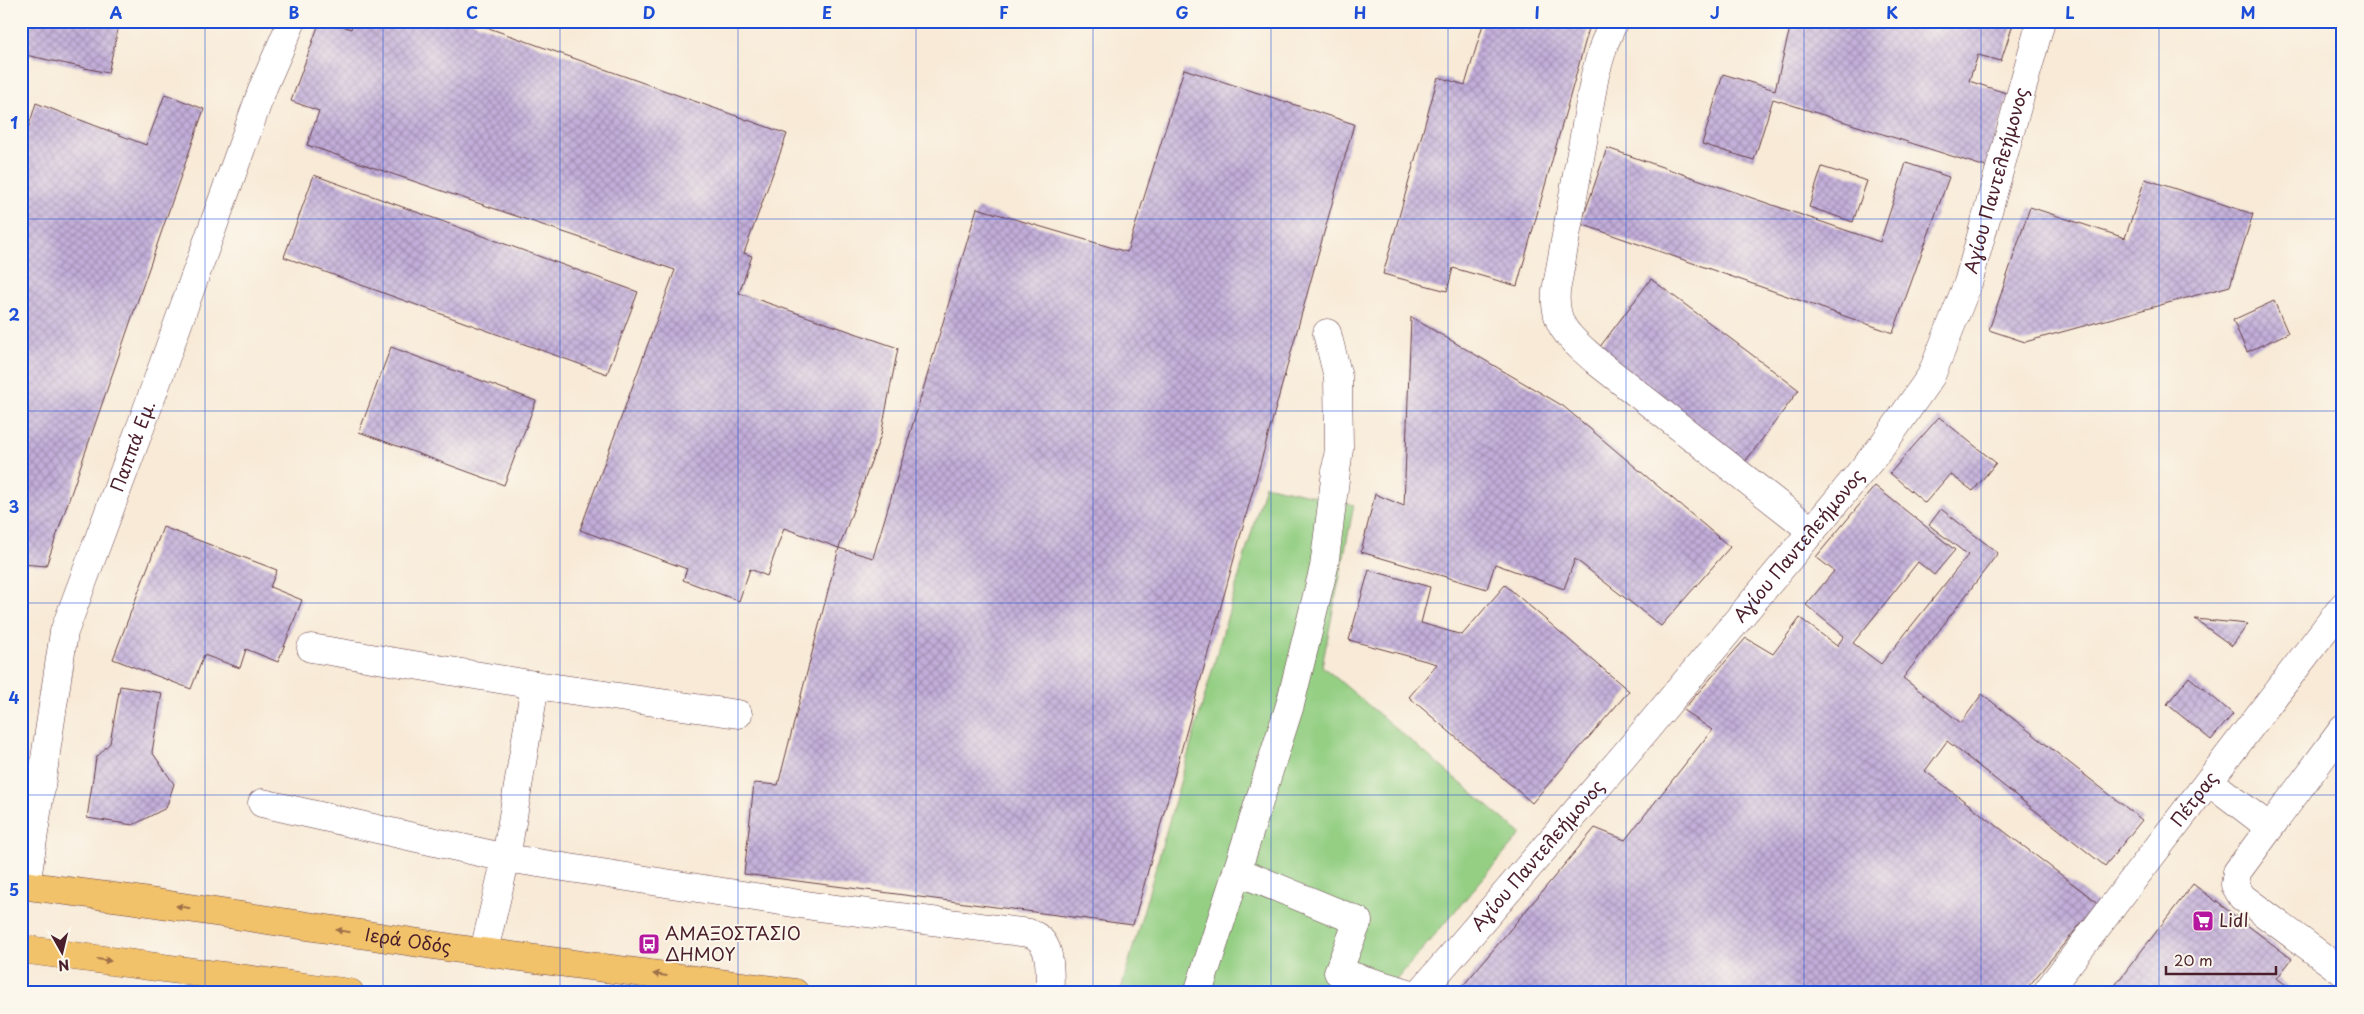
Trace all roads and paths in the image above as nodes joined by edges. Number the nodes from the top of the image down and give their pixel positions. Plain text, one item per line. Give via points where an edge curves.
1 (292, 21) edge
2 (1614, 21) edge
3 (2041, 21) edge
4 (1327, 333) dead end
5 (1812, 531) junction
6 (2343, 606) edge
7 (310, 648) dead end
8 (535, 686) junction
9 (738, 714) dead end
10 (2343, 729) edge
11 (2209, 781) junction
12 (262, 803) dead end
13 (2269, 827) junction
14 (506, 858) junction
15 (1237, 871) junction
16 (24, 886) edge
17 (21, 949) edge
18 (484, 952) junction
19 (2343, 972) edge
20 (350, 993) edge
21 (795, 993) edge
22 (1050, 993) edge
23 (1198, 993) edge
24 (1408, 993) edge
25 (1420, 993) edge
26 (2046, 993) edge

1 - 16 street, Παππά Εμ. via 264,85 64,632
2 - 5 street via 1595,75 1556,291 1561,325 1597,362
3 - 5 street, Αγίου Παντελεήμονος via 1968,283 1930,376 1882,446
4 - 15 street via 1338,377 1339,448 1324,566 1290,705
5 - 25 street, Αγίου Παντελεήμονος
6 - 11 street, Πέτρας
7 - 8 street
8 - 9 street
8 - 14 street
10 - 13 street
11 - 13 street
11 - 26 street, Πέτρας
12 - 14 street
13 - 19 street via 2237,872 2235,884 2242,897
14 - 18 street
14 - 22 street via 819,907 1029,934 1037,936 1048,950
15 - 23 street
15 - 24 street via 1358,921 1338,972
18 -> 16 main road, Ιερά Οδός
17 -> 20 main road
21 -> 18 main road, Ιερά Οδός

